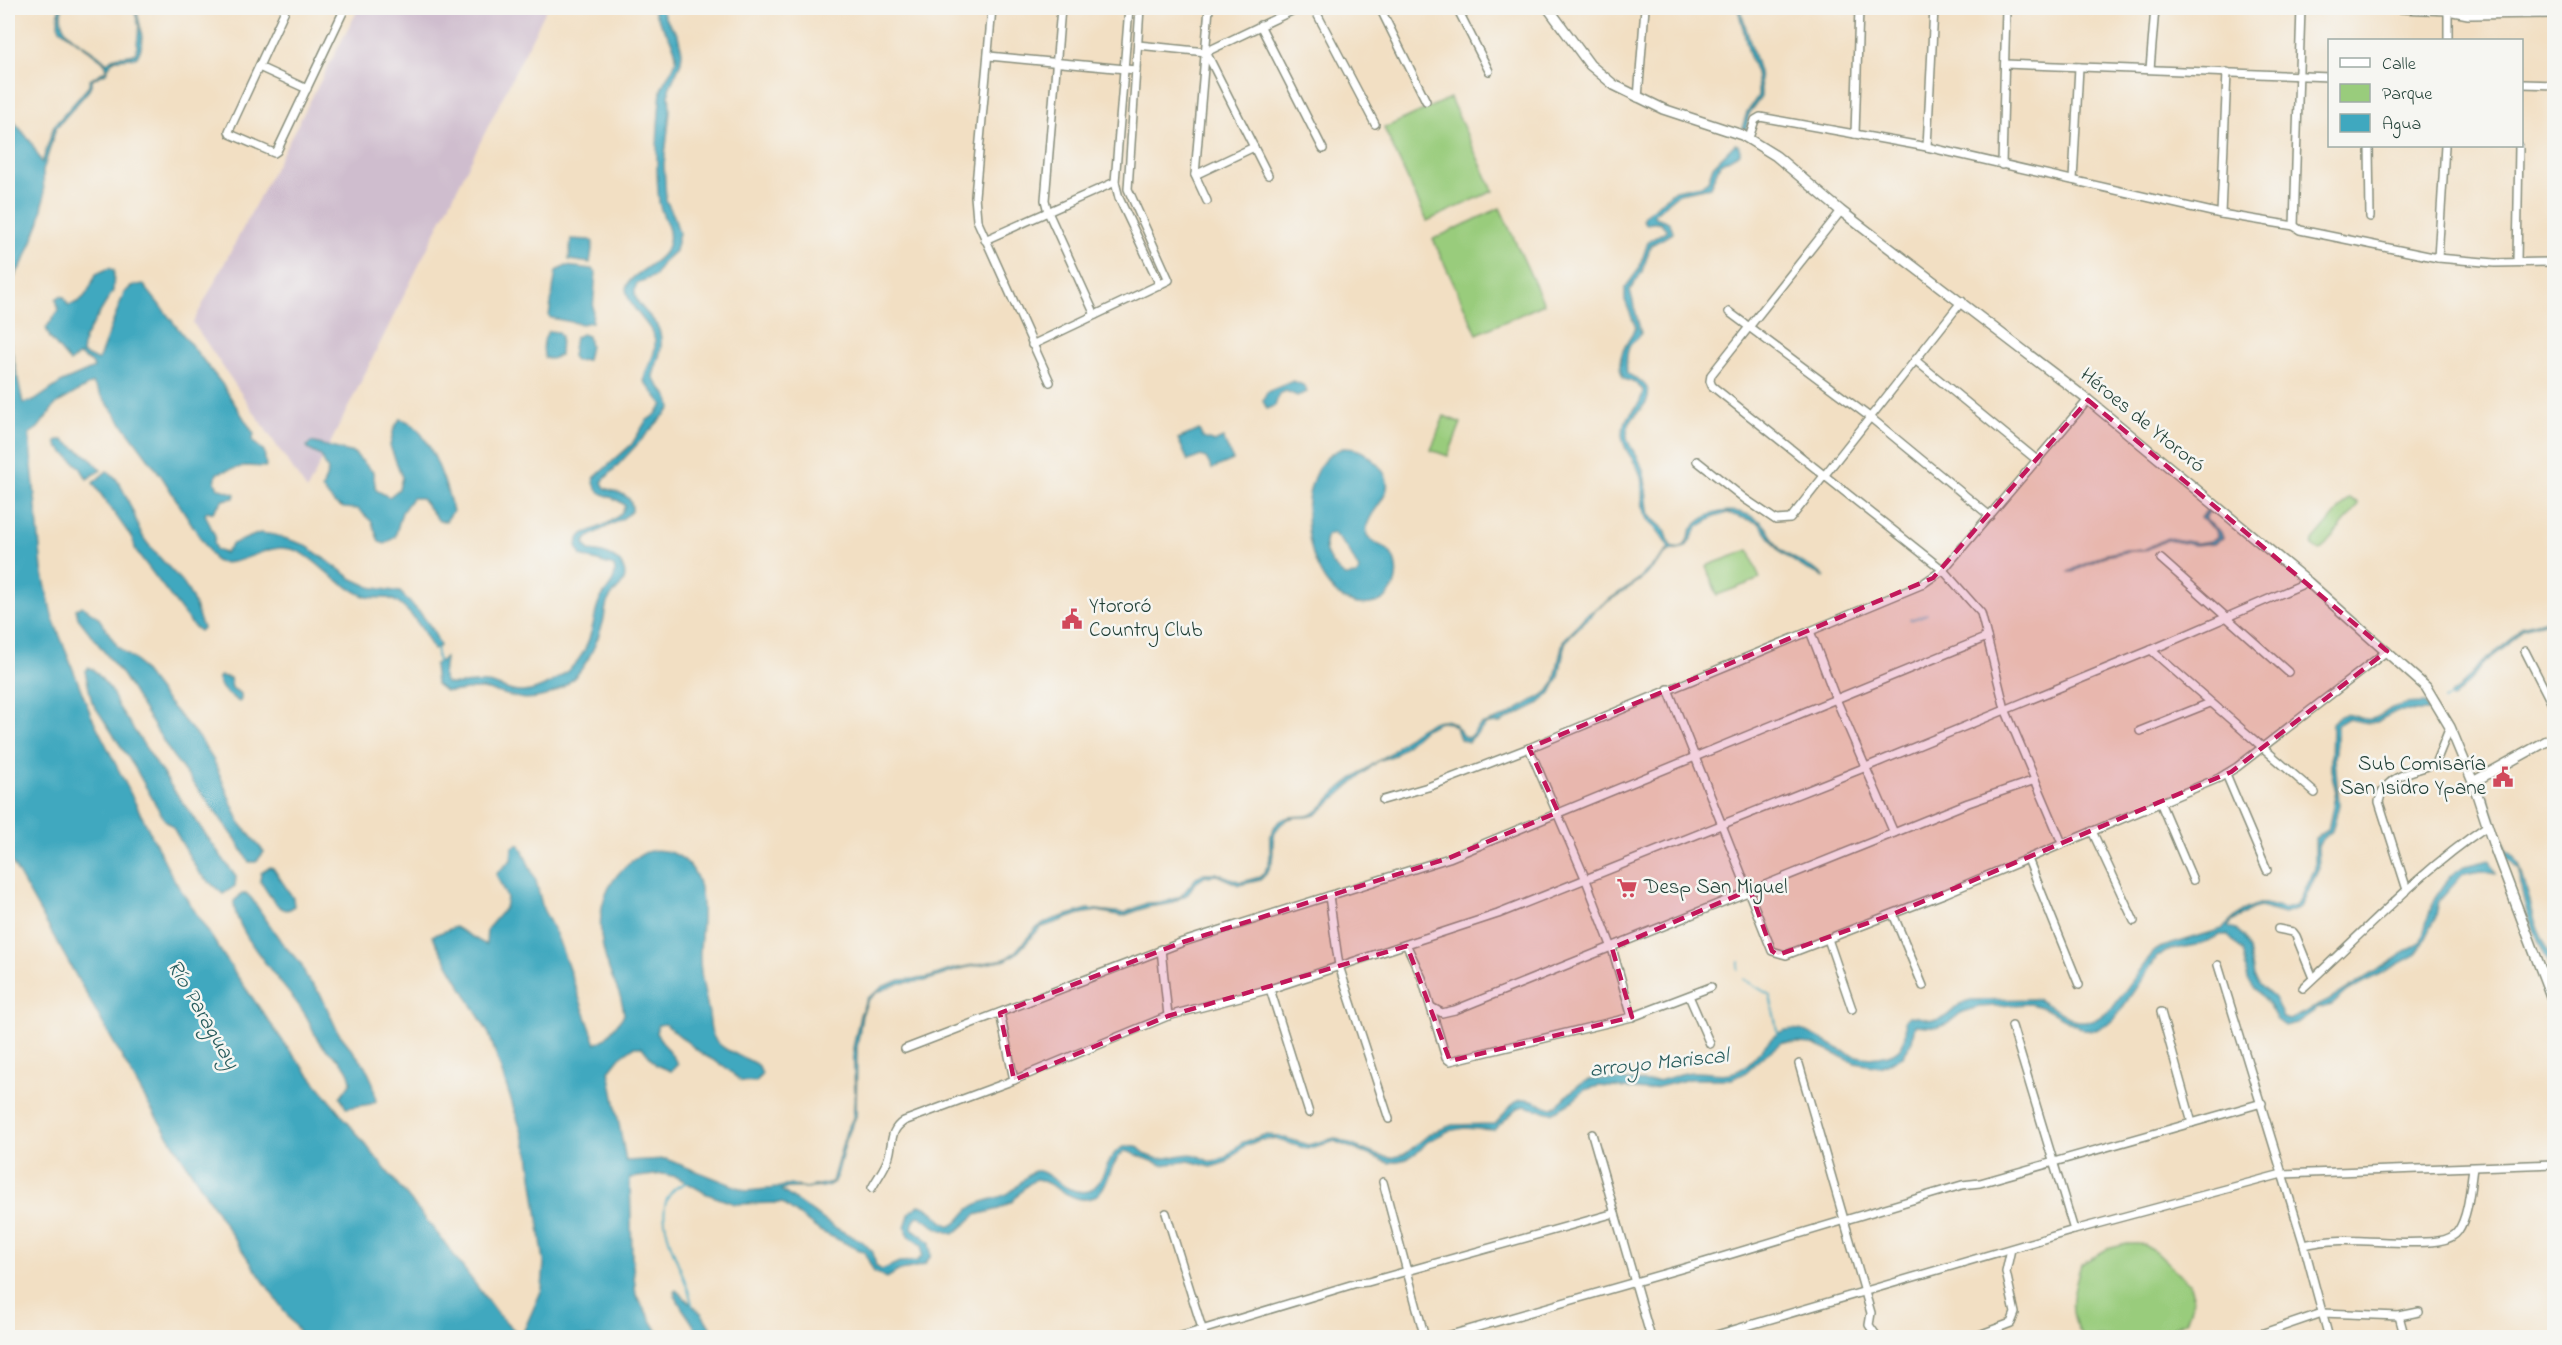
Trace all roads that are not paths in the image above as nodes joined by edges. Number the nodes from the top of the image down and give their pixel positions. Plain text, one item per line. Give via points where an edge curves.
1 (286, 8) edge
2 (345, 8) edge
3 (993, 8) edge
4 (1061, 8) edge
5 (1129, 8) edge
6 (1140, 8) edge
7 (1209, 8) edge
8 (1298, 8) edge
9 (1314, 8) edge
10 (1380, 8) edge
11 (1457, 8) edge
12 (1548, 8) edge
13 (1644, 8) edge
14 (1859, 8) edge
15 (1934, 8) edge
16 (2007, 8) edge
17 (2155, 8) edge
18 (2301, 8) edge
19 (2376, 8) edge
20 (2448, 9) edge
21 (2554, 14) edge
22 (1260, 26) junction
23 (2448, 39) edge
24 (1138, 45) junction
25 (1206, 52) junction
26 (989, 56) junction
27 (1057, 63) junction
28 (2005, 64) junction
29 (259, 67) junction
30 (2079, 67) junction
31 (1124, 69) junction
32 (2150, 69) junction
33 (1136, 70) junction
34 (1489, 71) dead end
35 (2227, 72) junction
36 (2299, 75) junction
37 (2328, 77) edge
38 (2523, 84) edge
39 (2554, 85) edge
40 (307, 89) junction
41 (1638, 98) junction
42 (1426, 101) dead end
43 (1375, 124) dead end
44 (1855, 134) junction
45 (1746, 137) junction
46 (1254, 147) junction
47 (1927, 147) junction
48 (2369, 147) edge
49 (2445, 147) edge
50 (2519, 147) edge
51 (1323, 149) dead end
52 (2002, 165) junction
53 (1268, 174) dead end
54 (1195, 175) junction
55 (2073, 180) junction
56 (1115, 182) junction
57 (1208, 201) dead end
58 (1841, 211) junction
59 (1048, 212) junction
60 (2221, 214) junction
61 (2370, 217) dead end
62 (2294, 226) junction
63 (985, 240) junction
64 (2438, 258) junction
65 (2517, 261) junction
66 (2554, 262) edge
67 (1160, 285) junction
68 (1962, 302) junction
69 (1729, 312) dead end
70 (1095, 315) junction
71 (1750, 327) junction
72 (1032, 345) junction
73 (1915, 360) junction
74 (1050, 382) dead end
75 (2088, 399) junction
76 (1871, 418) junction
77 (1698, 461) dead end
78 (2038, 461) junction
79 (1827, 476) junction
80 (1990, 516) junction
81 (2161, 559) dead end
82 (1943, 570) junction
83 (2308, 582) junction
84 (2225, 617) junction
85 (1810, 631) junction
86 (1987, 637) junction
87 (2151, 650) junction
88 (2387, 651) junction
89 (2525, 651) dead end
90 (2288, 672) dead end
91 (1668, 689) junction
92 (1836, 699) junction
93 (2210, 703) junction
94 (2554, 708) edge
95 (2005, 709) junction
96 (2450, 727) junction
97 (2140, 731) dead end
98 (2554, 737) edge
99 (1529, 748) junction
100 (2260, 748) junction
101 (1696, 757) junction
102 (1866, 767) junction
103 (2226, 774) junction
104 (2035, 780) junction
105 (2473, 782) junction
106 (2315, 793) dead end
107 (1383, 800) dead end
108 (2160, 802) junction
109 (1558, 812) junction
110 (1723, 823) junction
111 (2487, 826) junction
112 (2092, 831) junction
113 (1894, 833) junction
114 (2062, 843) junction
115 (2028, 859) junction
116 (2267, 870) dead end
117 (1586, 880) junction
118 (2193, 880) dead end
119 (1750, 890) junction
120 (2408, 890) junction
121 (1329, 896) junction
122 (1893, 914) junction
123 (2134, 921) dead end
124 (2278, 928) dead end
125 (1828, 939) junction
126 (1407, 946) junction
127 (1612, 948) junction
128 (1161, 949) junction
129 (2218, 965) dead end
130 (1339, 966) junction
131 (2313, 978) junction
132 (2079, 985) dead end
133 (1923, 986) dead end
134 (1711, 987) dead end
135 (2303, 988) dead end
136 (1270, 989) junction
137 (1689, 996) junction
138 (2554, 1004) edge
139 (1431, 1007) junction
140 (1852, 1009) dead end
141 (1000, 1012) junction
142 (2160, 1012) dead end
143 (1168, 1016) junction
144 (1632, 1017) junction
145 (2012, 1026) dead end
146 (1710, 1044) dead end
147 (905, 1049) dead end
148 (1799, 1064) dead end
149 (1014, 1080) junction
150 (2262, 1103) junction
151 (1309, 1113) dead end
152 (1389, 1119) dead end
153 (2192, 1123) junction
154 (1592, 1134) dead end
155 (2053, 1161) junction
156 (2554, 1164) edge
157 (2473, 1168) junction
158 (2282, 1174) junction
159 (1383, 1182) dead end
160 (872, 1188) dead end
161 (1166, 1213) dead end
162 (1615, 1213) junction
163 (1845, 1221) junction
164 (2074, 1230) junction
165 (2304, 1245) junction
166 (2011, 1249) junction
167 (1407, 1271) junction
168 (1632, 1272) junction
169 (1651, 1278) junction
170 (1635, 1282) junction
171 (1864, 1291) junction
172 (2419, 1312) dead end
173 (2322, 1313) junction
174 (2399, 1317) junction
175 (1203, 1334) edge
176 (2251, 1337) edge
177 (1175, 1338) edge
178 (1425, 1338) edge
179 (1440, 1338) edge
180 (1651, 1338) edge
181 (1706, 1338) edge
182 (1878, 1338) edge
183 (1971, 1338) edge
184 (2329, 1338) edge
185 (2404, 1338) edge

1 - 29 street
2 - 40 street
3 - 26 street
4 - 27 street
5 - 31 street
6 - 24 street
7 - 25 street
8 - 22 street
9 - 43 street
10 - 42 street
11 - 34 street
12 - 41 main road, Héroes de Ytororó via 1590,65
13 - 41 street
14 - 44 street
15 - 47 street
16 - 28 street
17 - 32 street
18 - 36 street
19 - 20 street
20 - 21 street via 2468,15
20 - 23 street
22 - 25 street
22 - 51 street
24 - 25 street
24 - 33 street
25 - 46 street
25 - 54 street
26 - 27 street
26 - 63 street via 975,196 977,220
27 - 31 street
27 - 59 street via 1045,200
28 - 30 street
28 - 52 street
29 - 40 street
29 - 40 street via 230,134 276,153
30 - 32 street
30 - 55 street
31 - 33 street
31 - 56 street
32 - 35 street
33 - 67 street via 1128,189 1169,280
35 - 36 street
35 - 60 street
36 - 37 street
36 - 62 street
38 - 39 street
41 - 45 main road, Héroes de Ytororó
44 - 45 street via 1760,117
44 - 47 street
45 - 58 main road, Héroes de Ytororó via 1776,156
46 - 53 street
46 - 54 street
47 - 52 street
48 - 61 street
49 - 64 street
50 - 65 street
52 - 55 street
54 - 57 street
55 - 60 street
56 - 59 street
56 - 67 street
58 - 68 main road, Héroes de Ytororó
58 - 71 street
59 - 63 street
59 - 70 street
60 - 62 street
62 - 64 street
63 - 72 street
64 - 65 street
65 - 66 street
67 - 70 street
68 - 73 street
68 - 75 main road, Héroes de Ytororó
69 - 71 street
70 - 72 street
71 - 76 street
71 - 79 street via 1712,375 1712,386
72 - 74 street
73 - 76 street
73 - 78 street
75 - 78 street
75 - 83 main road, Héroes de Ytororó
76 - 79 street
76 - 80 street
77 - 79 street via 1744,500 1783,521 1791,519
78 - 80 street
79 - 82 street
80 - 82 street
81 - 84 street
82 - 85 street via 1921,585
82 - 86 street via 1981,613
83 - 84 street
83 - 88 main road, Héroes de Ytororó
84 - 87 street
84 - 90 street
85 - 91 street
85 - 92 street
86 - 92 street
86 - 95 street
87 - 93 street
87 - 95 street
88 - 96 main road, Héroes de Ytororó via 2426,687
88 - 100 street
89 - 94 street
91 - 99 street
91 - 101 street
92 - 101 street
92 - 102 street
93 - 97 street
93 - 100 street
95 - 102 street
95 - 104 street
96 - 105 main road, Héroes de Ytororó
96 - 120 street via 2435,764 2390,782 2380,795 2390,842
98 - 105 main road
99 - 107 street
99 - 109 street
100 - 103 street
100 - 106 street
101 - 109 street
101 - 110 street
102 - 110 street
102 - 113 street
103 - 108 street
103 - 116 street
104 - 113 street
104 - 114 street
105 - 111 main road, Héroes de Ytororó
108 - 112 street
108 - 118 street
109 - 117 street
109 - 121 street via 1449,858
110 - 117 street
110 - 119 street
111 - 120 street
111 - 138 main road, Héroes de Ytororó
112 - 114 street
112 - 123 street
113 - 119 street
114 - 115 street
115 - 122 street
115 - 132 street
117 - 126 street
117 - 127 street
119 - 125 street via 1772,951 1778,955 1785,956
119 - 127 street
120 - 131 street
121 - 128 street
121 - 130 street
122 - 125 street
122 - 133 street
124 - 131 street via 2296,936
125 - 140 street
126 - 130 street
126 - 139 street
127 - 139 street via 1446,1013
127 - 144 street
128 - 141 street
128 - 143 street
129 - 150 street
130 - 136 street
130 - 152 street
131 - 135 street
134 - 137 street
136 - 143 street
136 - 151 street
137 - 144 street
137 - 146 street
139 - 144 street via 1450,1061
141 - 147 street
141 - 149 street
142 - 153 street
143 - 149 street
145 - 155 street
148 - 163 street
149 - 160 street via 898,1125 890,1138 888,1160
150 - 153 street
150 - 158 street
153 - 155 street
154 - 162 street
155 - 163 street
155 - 164 street
156 - 157 street
157 - 158 street
157 - 165 street via 2462,1222 2447,1239 2327,1240
158 - 164 street
158 - 165 street
159 - 167 street
161 - 175 street
162 - 167 street
162 - 168 street
163 - 169 street
163 - 171 street
164 - 166 street
165 - 173 street
166 - 171 street
166 - 183 street via 2007,1272 2014,1319
167 - 175 street via 1357,1283
167 - 178 street
168 - 169 street
168 - 170 street
169 - 170 street
170 - 179 street
170 - 180 street
171 - 181 street
171 - 182 street via 1871,1312 1869,1325
172 - 174 street
173 - 174 street
173 - 176 street
173 - 184 street
174 - 185 street
175 - 177 street

